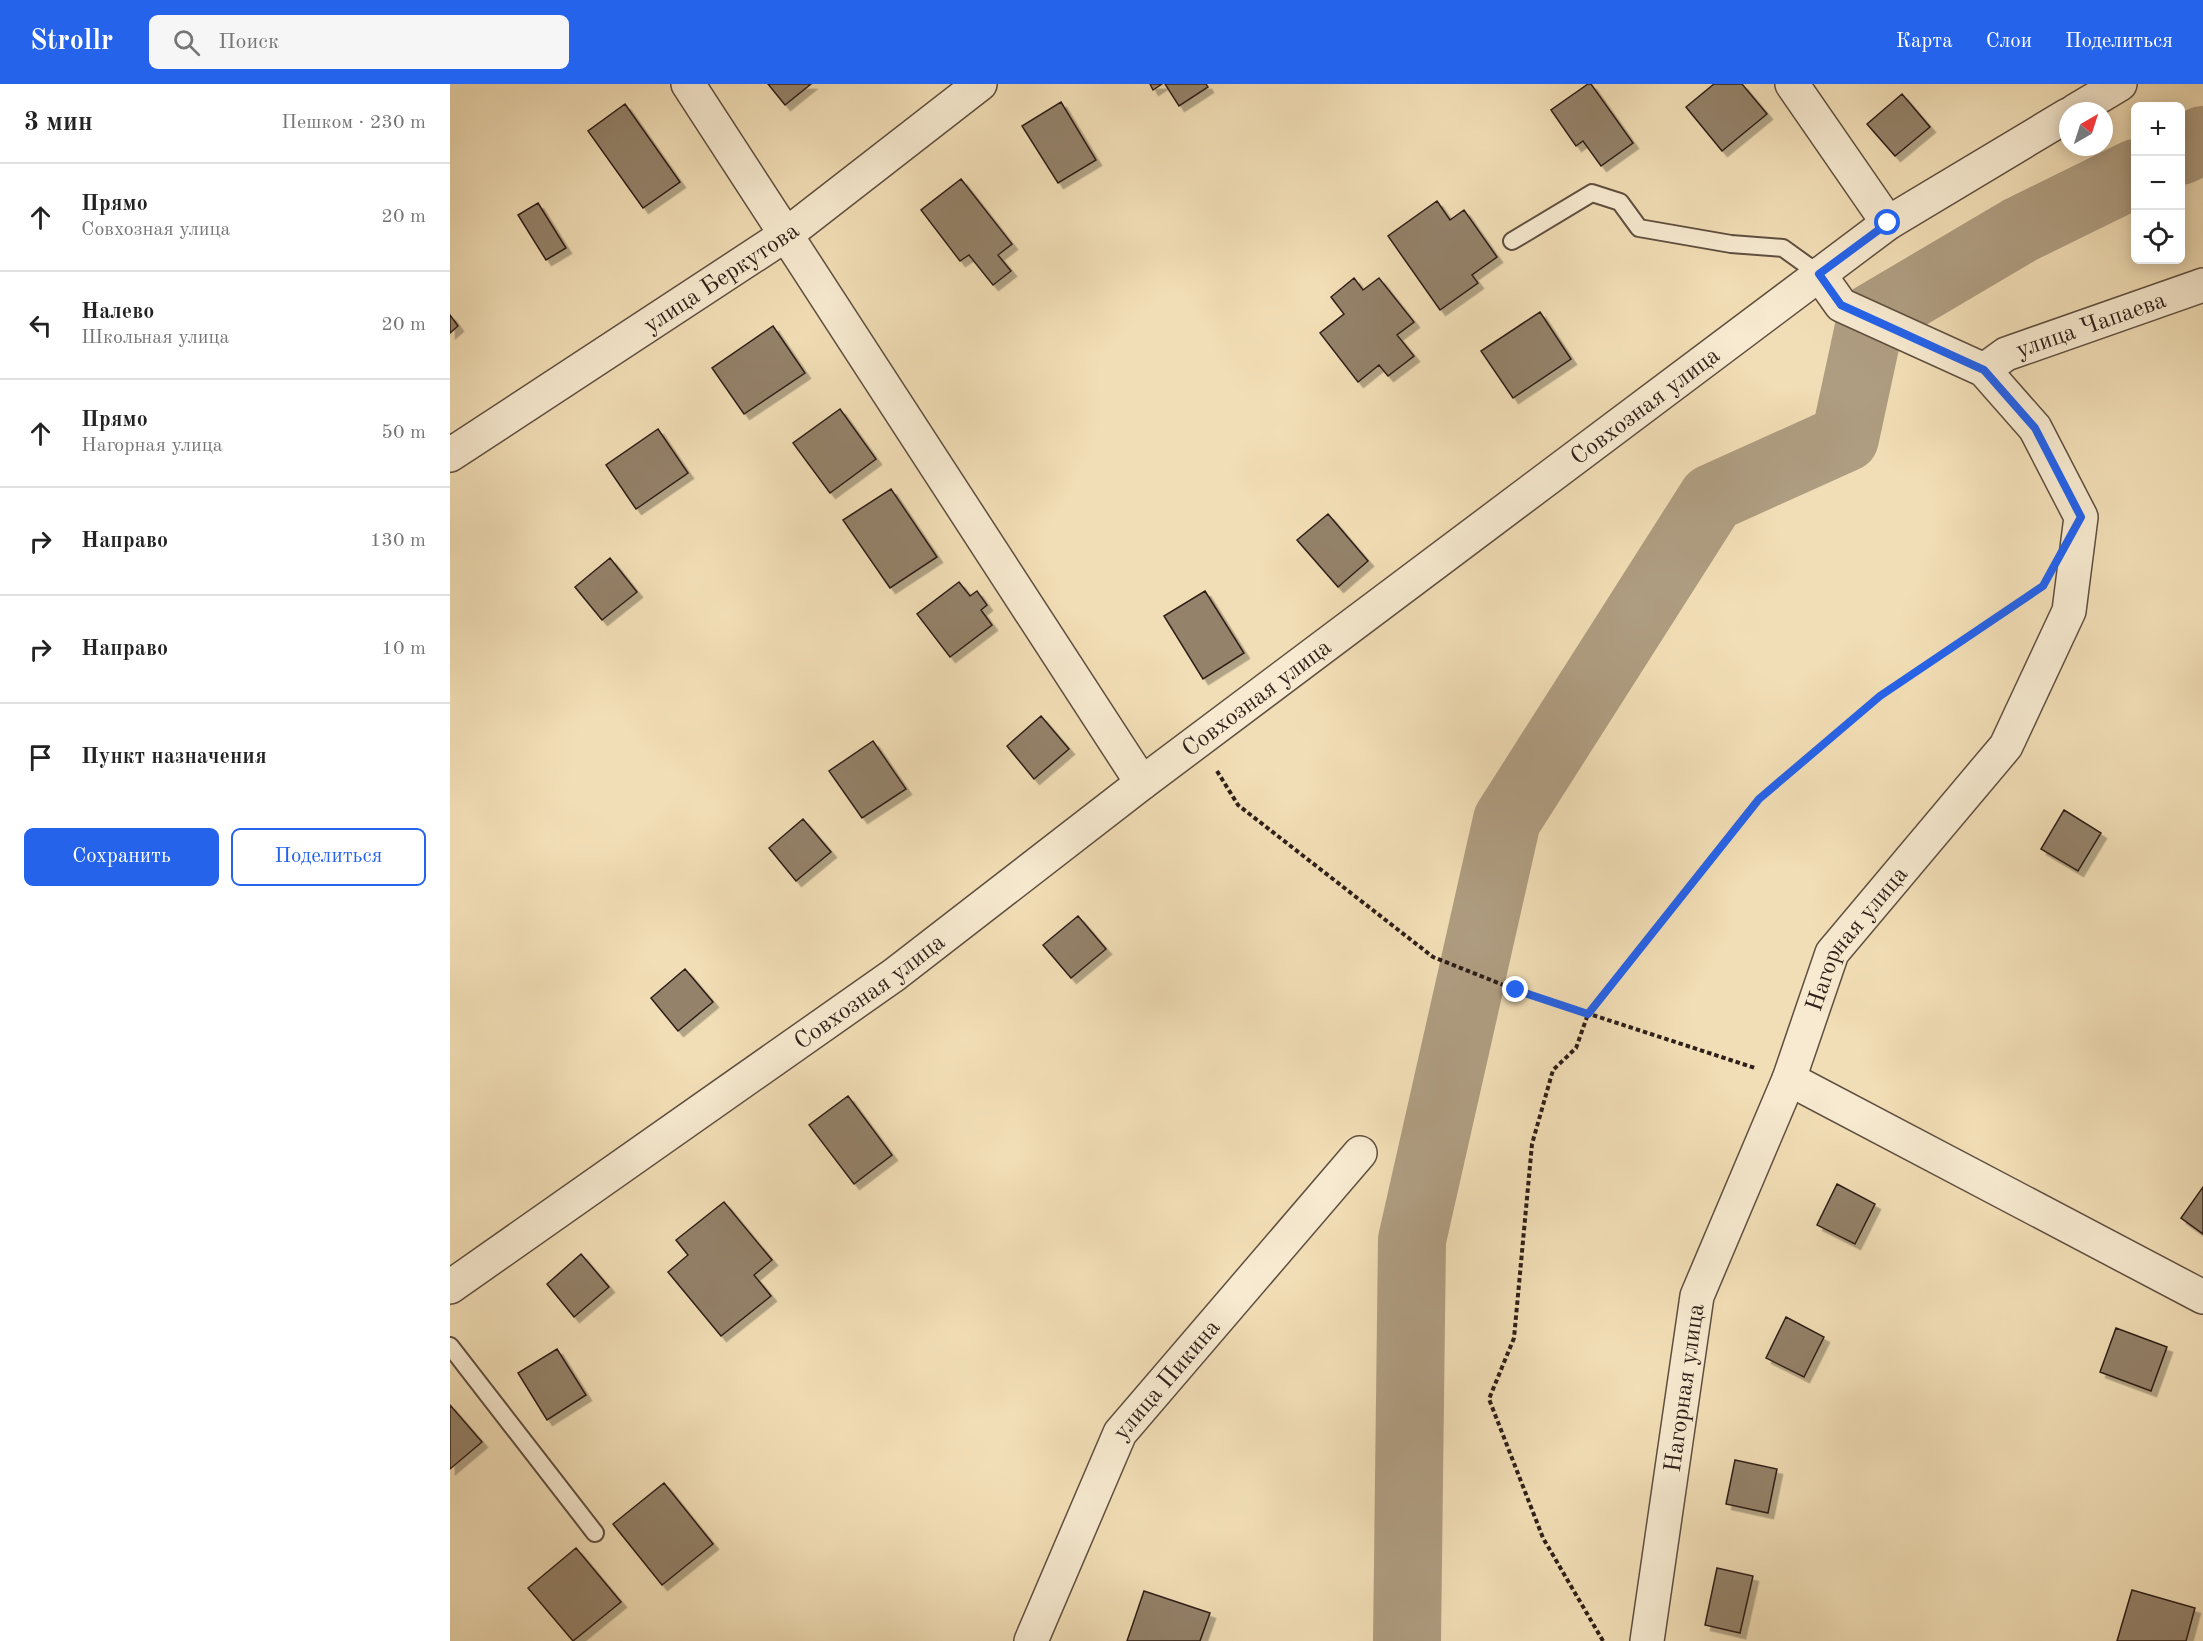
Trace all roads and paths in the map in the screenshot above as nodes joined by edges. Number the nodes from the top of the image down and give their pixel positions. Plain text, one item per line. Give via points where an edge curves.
1 (688, 84) edge
2 (980, 84) edge
3 (1792, 84) edge
4 (2121, 84) edge
5 (2090, 102) edge
6 (2059, 120) edge
7 (1888, 223) junction
8 (787, 234) junction
9 (1512, 241) dead end
10 (1819, 274) junction
11 (2203, 285) edge
12 (1984, 370) junction
13 (450, 455) edge
14 (2043, 586) dead end
15 (1200, 742) junction
16 (1142, 783) junction
17 (1588, 1014) junction
18 (1789, 1079) junction
19 (1360, 1153) dead end
20 (450, 1287) edge
21 (2203, 1297) edge
22 (450, 1346) edge
23 (595, 1533) dead end
24 (1031, 1641) edge
25 (1603, 1641) edge
26 (1647, 1641) edge

1 - 8 street
2 - 8 street, улица Беркутова
3 - 7 street
4 - 5 street
6 - 7 street, Совхозная улица
7 - 10 street, Совхозная улица
8 - 13 street, улица Беркутова
8 - 16 street
9 - 10 lane via 1592,193 1620,202 1639,228 1731,244 1783,248
10 - 12 street, Нагорная улица via 1841,305
10 - 15 street, Совхозная улица
11 - 12 street, улица Чапаева via 2006,354
12 - 18 street, Нагорная улица via 2035,428 2081,517 2069,611 2006,746 1832,953
14 - 17 path via 1880,696 1759,799
15 - 16 street, Совхозная улица
15 - 17 path via 1238,805 1433,957
16 - 20 street, Совхозная улица via 894,975
17 - 18 path
17 - 25 path via 1576,1048 1553,1070 1532,1144 1514,1338 1489,1400 1543,1538
18 - 21 street
18 - 26 street, Нагорная улица via 1696,1296
19 - 24 street, улица Пикина via 1120,1433
22 - 23 lane

